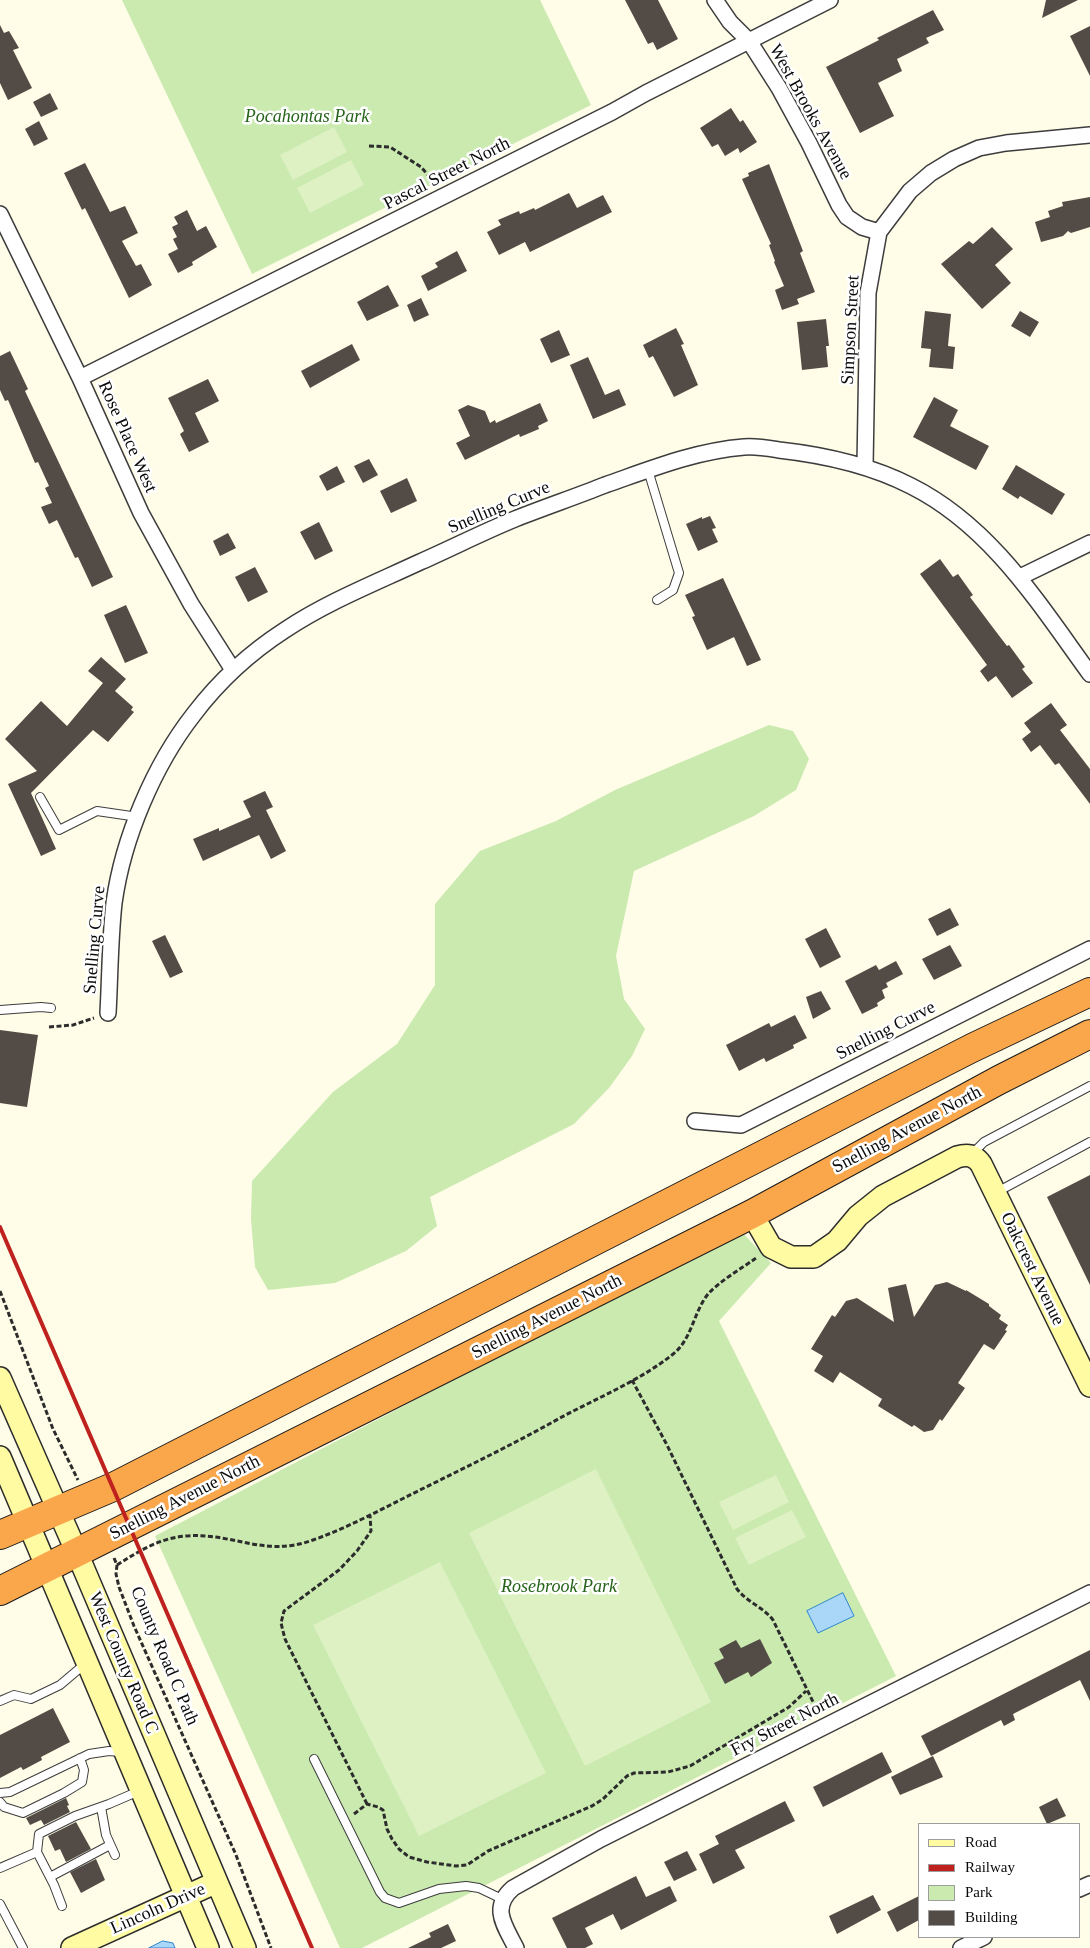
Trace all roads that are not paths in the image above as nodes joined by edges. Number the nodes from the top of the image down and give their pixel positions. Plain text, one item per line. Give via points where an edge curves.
1 (714, 0) edge
2 (830, 0) edge
3 (749, 41) junction
4 (1090, 135) edge
5 (0, 214) edge
6 (879, 232) junction
7 (80, 378) junction
8 (865, 466) junction
9 (648, 470) junction
10 (1090, 543) edge
11 (1020, 577) junction
12 (657, 600) dead end
13 (233, 670) junction
14 (1090, 674) edge
15 (40, 798) dead end
16 (138, 817) junction
17 (1090, 949) edge
18 (1090, 992) edge
19 (51, 1008) dead end
20 (0, 1010) edge
21 (108, 1013) road end
22 (1090, 1034) edge
23 (1090, 1086) edge
24 (695, 1121) dead end
25 (1090, 1142) edge
26 (971, 1155) junction
27 (995, 1193) junction
28 (752, 1214) junction
29 (0, 1378) edge
30 (1090, 1386) edge
31 (0, 1457) edge
32 (57, 1510) junction
33 (28, 1523) junction
34 (0, 1535) edge
35 (77, 1552) junction
36 (48, 1568) junction
37 (0, 1591) edge
38 (1090, 1593) edge
39 (87, 1662) junction
40 (0, 1701) edge
41 (125, 1752) junction
42 (80, 1758) junction
43 (314, 1760) dead end
44 (141, 1790) junction
45 (0, 1793) edge
46 (0, 1802) edge
47 (101, 1807) junction
48 (110, 1845) junction
49 (37, 1852) junction
50 (115, 1855) dead end
51 (0, 1868) edge
52 (50, 1878) junction
53 (216, 1882) junction
54 (185, 1895) junction
55 (502, 1899) junction
56 (0, 1904) edge
57 (62, 1906) dead end
58 (982, 1938) edge
59 (24, 1948) edge
60 (72, 1948) edge
61 (208, 1948) edge
62 (245, 1948) edge
63 (516, 1948) edge
64 (961, 1948) edge

1 - 3 street, West Brooks Avenue
2 - 3 street, Pascal Street North
3 - 6 street, West Brooks Avenue via 779,88 843,211 862,227
3 - 7 street, Pascal Street North
4 - 6 street, Simpson Street via 1006,143 979,148 954,159 910,191
5 - 7 street, Rose Place West
6 - 8 street, Simpson Street via 868,294
7 - 13 street, Rose Place West via 141,513 191,604
8 - 9 street, Snelling Curve via 808,453 749,446 712,451
8 - 11 street, Snelling Curve via 912,486 938,502 984,539
9 - 12 lane via 679,574 673,590
9 - 13 street, Snelling Curve via 512,520 317,610 283,631
10 - 11 street
11 - 14 street, Snelling Curve
13 - 16 street, Snelling Curve via 195,712 171,747
15 - 16 lane via 59,830 97,811
16 - 21 street, Snelling Curve via 114,902
17 - 24 street, Snelling Curve via 741,1125
18 - 32 highway via 972,1048 113,1487
19 - 20 lane
22 - 28 highway, Snelling Avenue North
23 - 26 lane via 984,1142
25 - 27 lane
26 - 27 main road, Oakcrest Avenue via 978,1159
26 - 28 main road via 957,1157 883,1196 858,1216 837,1241 814,1257 791,1257 771,1247
27 - 30 main road, Oakcrest Avenue
28 - 35 highway, Snelling Avenue North
29 - 32 main road, West County Road C
31 - 33 main road, West County Road C
32 - 33 highway
32 - 35 main road, West County Road C
33 - 34 highway
33 - 36 main road, West County Road C
35 - 36 highway, Snelling Avenue North
35 - 53 main road, West County Road C
36 - 37 highway, Snelling Avenue North
36 - 39 main road, West County Road C
38 - 55 street, Fry Street North via 601,1839 513,1888
39 - 40 lane via 60,1685 31,1699 14,1695
39 - 41 main road, West County Road C
41 - 42 lane via 109,1751
41 - 44 main road, West County Road C
42 - 45 lane via 10,1792
42 - 46 lane via 84,1770 82,1782 64,1793 23,1812 4,1807
43 - 55 lane via 380,1892 391,1901 399,1903 439,1889 466,1886 480,1888
44 - 47 lane
44 - 54 main road, West County Road C
47 - 48 lane
47 - 49 lane via 39,1834
48 - 50 lane
48 - 52 lane
49 - 51 lane
49 - 52 lane
52 - 57 lane
53 - 54 main road, Lincoln Drive
53 - 62 main road, West County Road C
54 - 60 main road, Lincoln Drive
54 - 61 main road, West County Road C
55 - 63 street via 502,1920
56 - 59 lane
58 - 64 street

